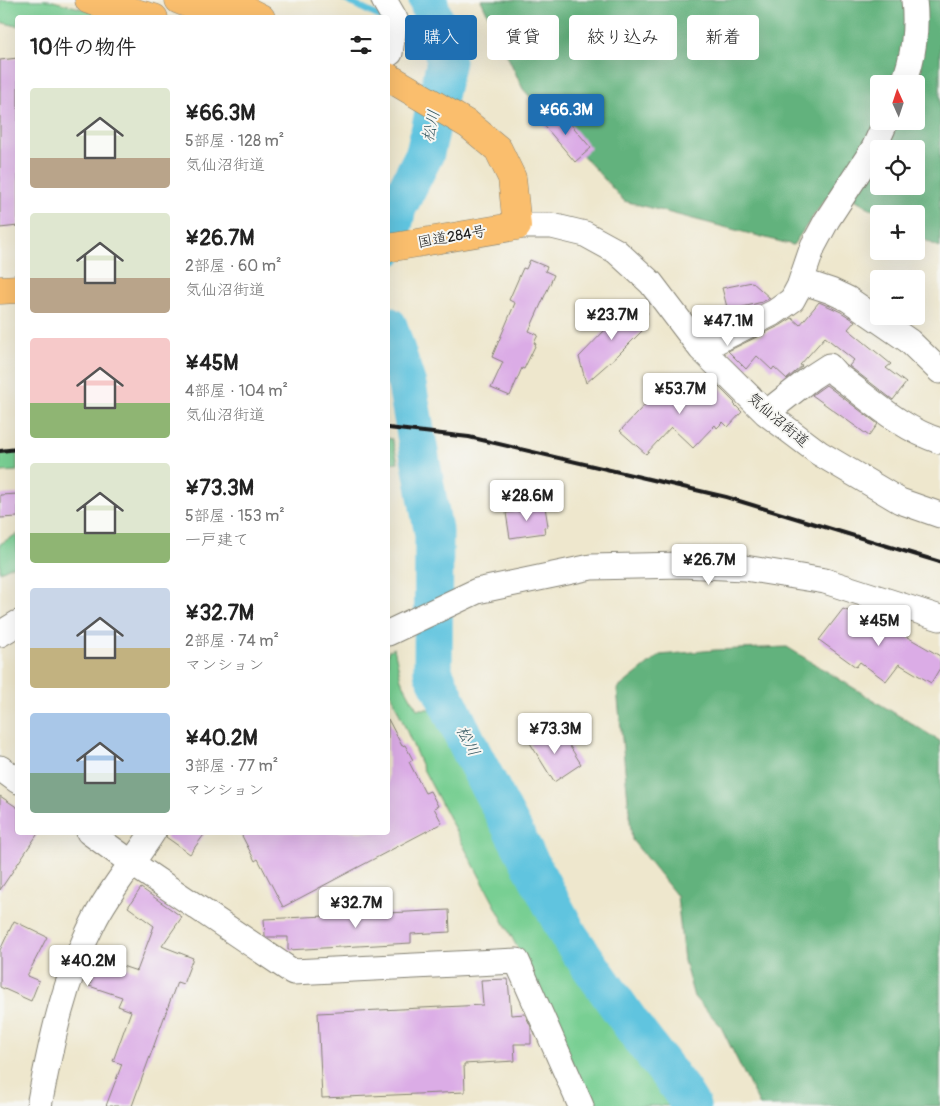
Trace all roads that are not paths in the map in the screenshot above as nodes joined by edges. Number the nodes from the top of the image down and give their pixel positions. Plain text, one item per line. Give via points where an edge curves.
1 (89, 0) edge
2 (178, 0) edge
3 (225, 0) edge
4 (384, 0) edge
5 (914, 0) edge
6 (143, 15) edge
7 (216, 15) edge
8 (255, 15) edge
9 (390, 53) edge
10 (390, 70) edge
11 (905, 75) edge
12 (882, 130) edge
13 (517, 226) junction
14 (390, 248) edge
15 (799, 287) junction
16 (15, 289) edge
17 (0, 290) edge
18 (701, 349) junction
19 (940, 371) edge
20 (766, 413) junction
21 (940, 441) edge
22 (940, 515) edge
23 (940, 618) edge
24 (15, 626) edge
25 (390, 632) edge
26 (0, 634) edge
27 (0, 768) edge
28 (15, 778) edge
29 (93, 835) edge
30 (151, 835) edge
31 (132, 864) junction
32 (38, 1106) edge
33 (581, 1106) edge

1 - 6 highway
2 - 7 highway
3 - 8 highway
4 - 9 street via 395,19
5 - 11 street via 914,41
10 - 13 highway via 498,149 512,178
12 - 15 street via 813,246
13 - 14 highway, 国道284号
13 - 18 street, 気仙沼街道 via 552,226 585,234 616,251 651,283
15 - 18 street via 792,300 775,312
15 - 19 street via 810,284 848,299 909,340
16 - 17 highway
18 - 20 street, 気仙沼街道
20 - 21 street via 829,366 894,419
20 - 22 street, 気仙沼街道 via 819,453 900,501
23 - 25 street via 826,581 745,568 682,565 591,567 477,592
24 - 26 street
27 - 28 street
29 - 31 street
30 - 31 street
31 - 32 street via 94,920 71,974 58,1015
31 - 33 street via 293,972 517,961

